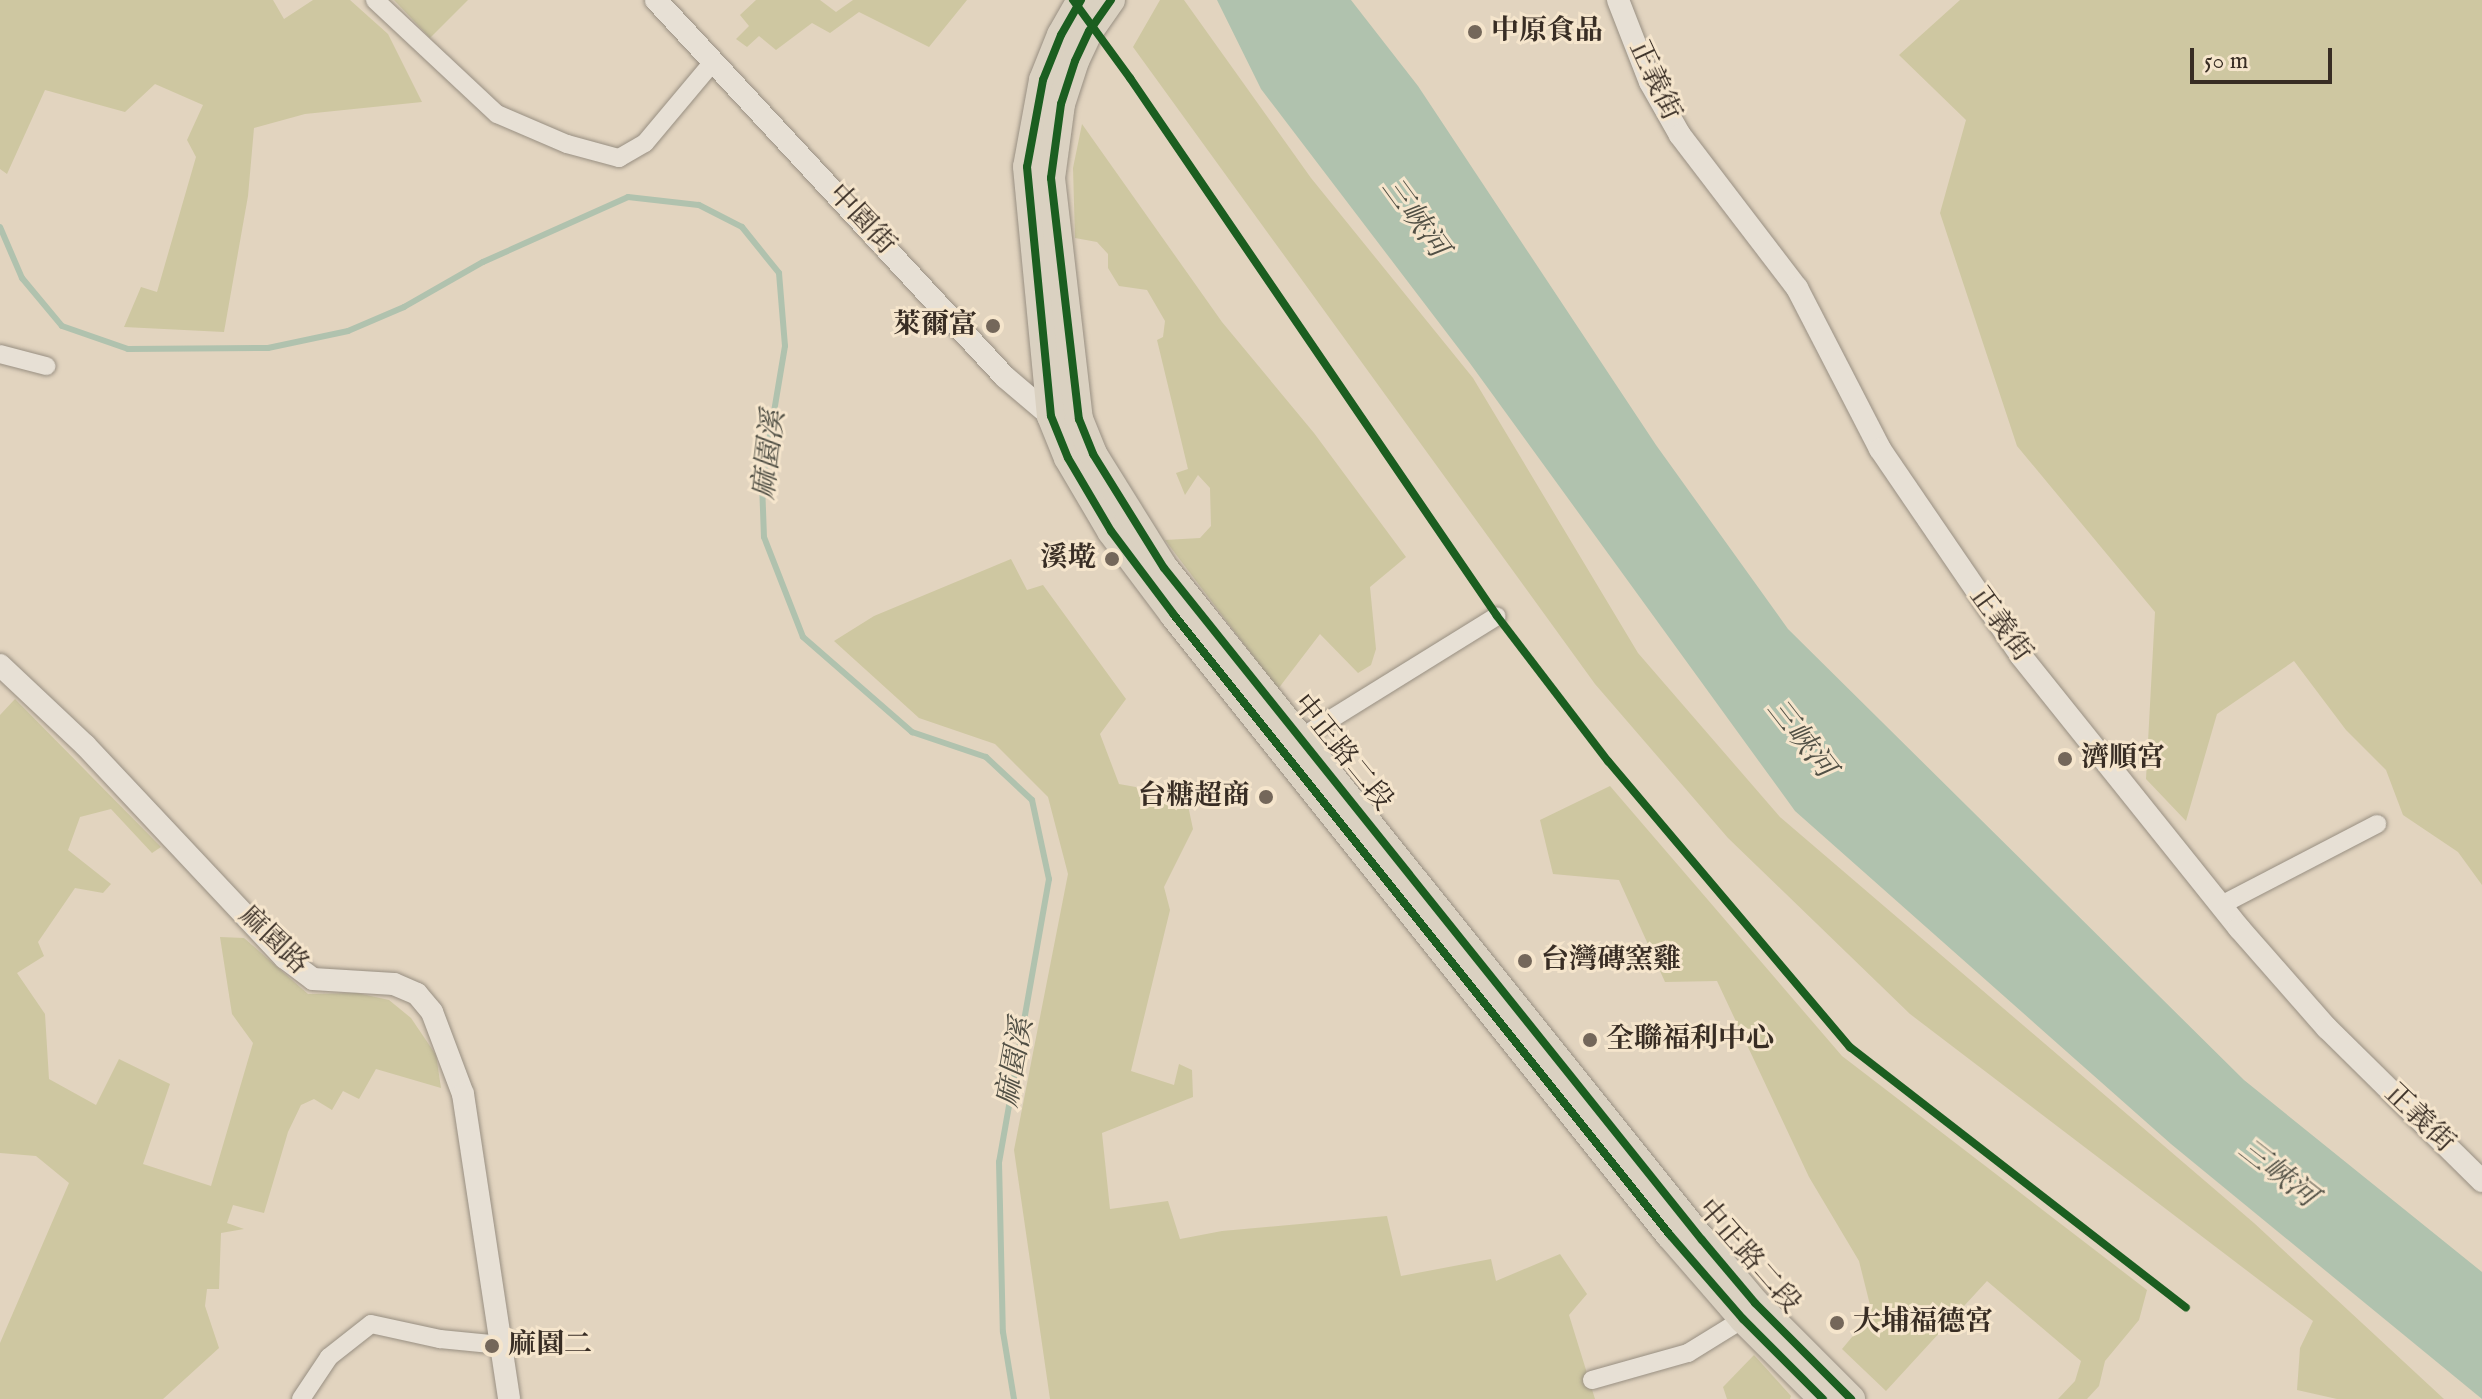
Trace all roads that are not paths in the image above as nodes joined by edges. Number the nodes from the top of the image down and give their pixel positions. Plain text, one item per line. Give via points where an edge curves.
1 (375, 0) edge
2 (656, 0) edge
3 (1081, 0) edge
4 (1111, 0) edge
5 (1618, 0) edge
6 (713, 62) junction
7 (0, 354) edge
8 (46, 366) dead end
9 (1051, 416) junction
10 (1079, 419) junction
11 (1497, 616) dead end
12 (0, 665) edge
13 (1302, 737) junction
14 (2377, 824) dead end
15 (2221, 905) junction
16 (2482, 1181) edge
17 (1743, 1319) junction
18 (501, 1345) junction
19 (1592, 1380) dead end
20 (301, 1399) edge
21 (509, 1399) edge
22 (1823, 1399) edge
23 (1851, 1399) edge

1 - 6 street via 497,114 567,144 619,158 645,143
2 - 6 street, 中園街
3 - 9 main road, 中正路二段 via 1061,35 1034,115 1027,167
4 - 10 main road, 中正路二段 via 1075,61 1061,104 1051,178
5 - 15 street, 正義街 via 1650,82 1680,135 1797,288 1880,449 2021,656
6 - 9 street, 中園街 via 1005,377
7 - 8 street
9 - 10 street
9 - 17 main road, 中正路二段 via 1068,458 1111,531 1174,615
10 - 13 main road, 中正路二段 via 1093,454 1164,568
11 - 13 street
12 - 18 street, 麻園路 via 85,745 285,958 313,979 394,984 417,994 432,1012 463,1094
13 - 23 main road, 中正路二段 via 1702,1240 1755,1303
14 - 15 street
15 - 16 street, 正義街 via 2327,1028
17 - 19 street via 1688,1353
17 - 22 main road, 中正路二段
18 - 20 street via 371,1324 329,1357
18 - 21 street, 麻園路

